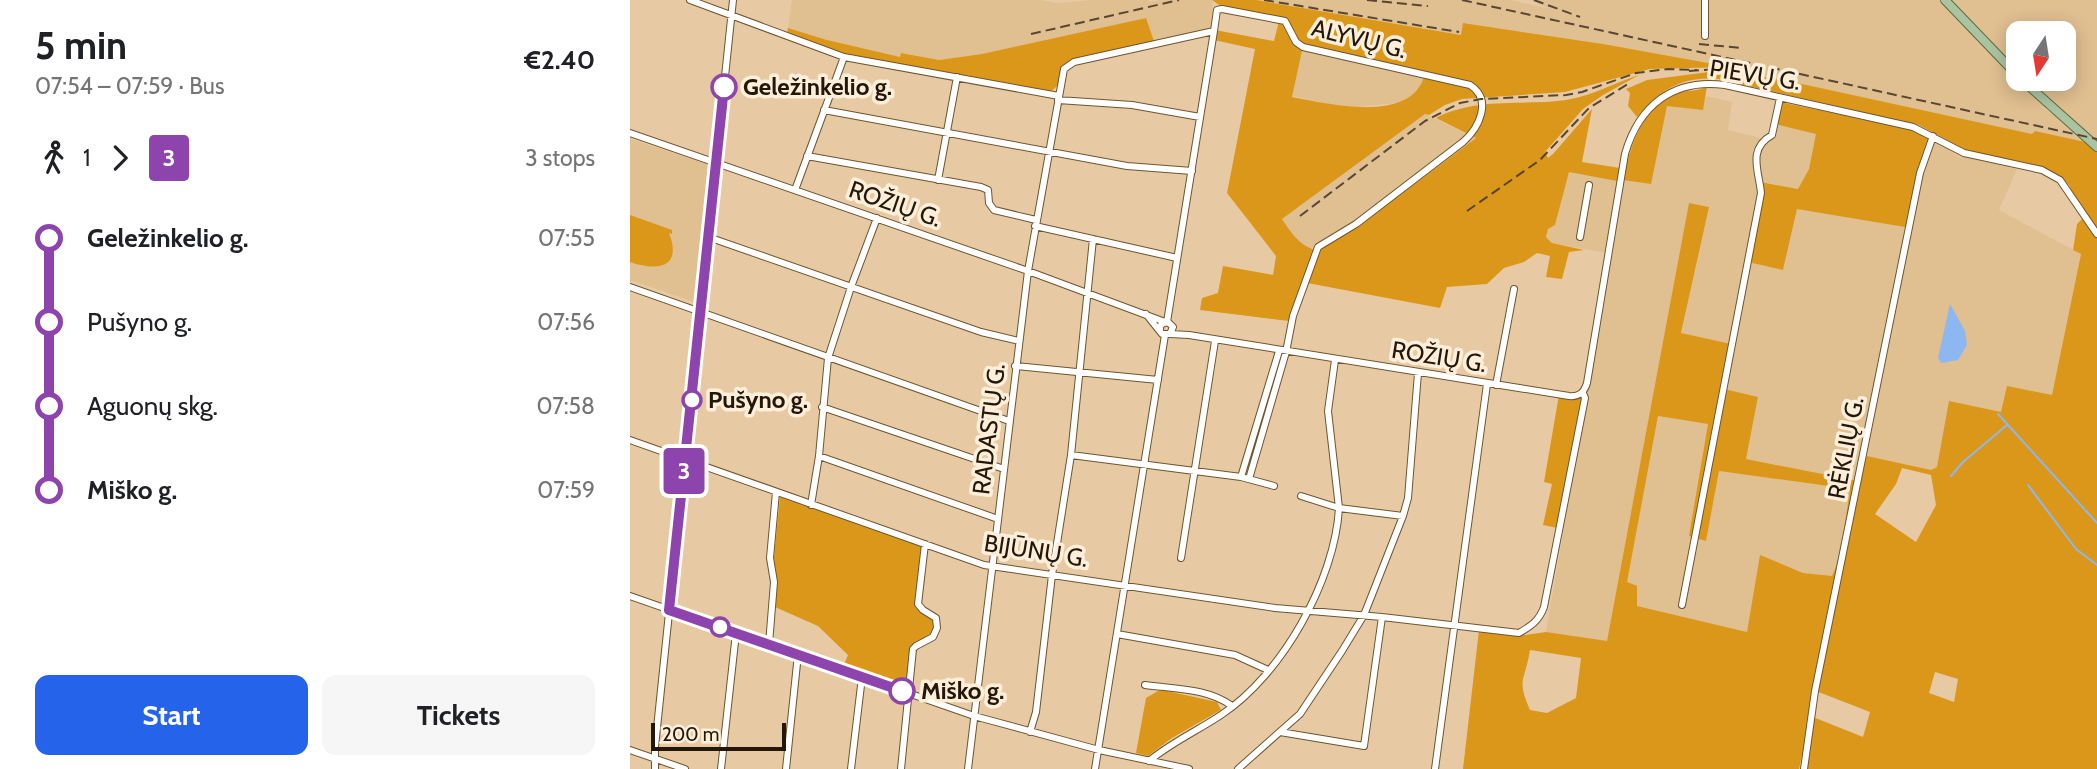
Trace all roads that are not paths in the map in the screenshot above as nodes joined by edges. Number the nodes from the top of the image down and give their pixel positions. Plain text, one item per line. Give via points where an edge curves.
1 (690, 0) edge
2 (733, 0) edge
3 (1705, 0) edge
4 (1945, 0) edge
5 (731, 15) junction
6 (1214, 31) junction
7 (1706, 36) dead end
8 (844, 57) junction
9 (2006, 63) edge
10 (957, 77) junction
11 (2035, 91) edge
12 (1058, 98) junction
13 (1780, 98) junction
14 (824, 110) junction
15 (1200, 117) junction
16 (946, 132) junction
17 (630, 133) edge
18 (1933, 136) junction
19 (2097, 147) edge
20 (1049, 150) junction
21 (807, 156) junction
22 (716, 163) junction
23 (1192, 171) junction
24 (938, 180) junction
25 (1589, 185) dead end
26 (795, 190) junction
27 (877, 218) junction
28 (1035, 223) junction
29 (2097, 234) edge
30 (708, 237) junction
31 (1580, 237) dead end
32 (1093, 239) junction
33 (1178, 258) junction
34 (1028, 271) junction
35 (851, 287) junction
36 (630, 288) edge
37 (1514, 289) dead end
38 (1087, 293) junction
39 (702, 312) junction
40 (1146, 314) junction
41 (1168, 323) junction
42 (1165, 333) junction
43 (1189, 335) junction
44 (1019, 341) junction
45 (1215, 341) junction
46 (1282, 351) junction
47 (828, 358) junction
48 (1335, 360) junction
49 (1015, 366) junction
50 (1080, 373) junction
51 (1418, 373) junction
52 (1158, 380) junction
53 (1487, 384) junction
54 (1496, 385) junction
55 (1583, 393) junction
56 (822, 407) junction
57 (1009, 421) junction
58 (630, 440) edge
59 (1071, 455) junction
60 (819, 456) junction
61 (685, 460) junction
62 (1144, 464) junction
63 (1004, 469) junction
64 (1196, 472) junction
65 (1245, 478) junction
66 (1274, 486) dead end
67 (776, 492) junction
68 (1301, 496) dead end
69 (811, 505) junction
70 (1339, 508) junction
71 (1403, 516) junction
72 (998, 519) junction
73 (925, 544) junction
74 (1181, 558) dead end
75 (991, 567) junction
76 (1052, 575) junction
77 (1125, 584) junction
78 (630, 596) edge
79 (1682, 605) dead end
80 (669, 610) junction
81 (1307, 612) junction
82 (1364, 615) junction
83 (1382, 617) junction
84 (1453, 627) junction
85 (736, 633) junction
86 (1117, 634) junction
87 (769, 644) junction
88 (798, 654) junction
89 (1268, 670) junction
90 (862, 677) junction
91 (1145, 685) dead end
92 (909, 694) junction
93 (1232, 706) junction
94 (974, 716) junction
95 (1030, 732) junction
96 (1280, 732) junction
97 (630, 750) edge
98 (1099, 750) junction
99 (655, 758) junction
100 (1149, 761) junction
101 (655, 769) edge
102 (685, 769) edge
103 (721, 769) edge
104 (786, 769) edge
105 (850, 769) edge
106 (901, 769) edge
107 (968, 769) edge
108 (1096, 769) edge
109 (1189, 769) edge
110 (1238, 769) edge
111 (1435, 769) edge
112 (1804, 769) edge

1 - 5 street
2 - 5 street
3 - 7 street
4 - 9 main road
5 - 8 street
5 - 22 street
6 - 12 street via 1069,64
6 - 15 street
6 - 46 street, ALYVŲ G. via 1217,10 1279,18 1303,47 1470,85 1481,99 1482,115 1474,134 1356,224 1318,247
8 - 10 street
8 - 14 street
10 - 12 street
10 - 16 street
11 - 19 main road
12 - 15 street
12 - 20 street, RADASTŲ G.
13 - 18 street, PIEVŲ G. via 1913,127
13 - 55 street, PIEVŲ G. via 1725,85 1693,85 1668,93 1639,123 1625,154
13 - 79 street via 1772,135 1760,144 1756,157 1761,193
14 - 16 street
14 - 21 street
15 - 23 street
16 - 20 street
16 - 24 street
17 - 22 street, ROŽIŲ G.
18 - 29 street, PIEVŲ G. via 1964,153 2052,174
18 - 112 street, RĖKLIŲ G. via 1922,163 1815,691
20 - 23 street via 1134,167
20 - 28 street, RADASTŲ G.
21 - 24 street
21 - 26 street
22 - 26 street, ROŽIŲ G.
22 - 30 street
23 - 33 street
24 - 28 street via 988,190 994,211
25 - 31 street
26 - 27 street, ROŽIŲ G.
27 - 34 street, ROŽIŲ G.
27 - 35 street
28 - 32 street
28 - 34 street, RADASTŲ G.
30 - 35 street
30 - 39 street
32 - 33 street
32 - 38 street
33 - 41 street
34 - 38 street, ROŽIŲ G.
34 - 44 street, RADASTŲ G.
35 - 44 street
35 - 47 street
36 - 39 street
37 - 54 street
38 - 40 street, ROŽIŲ G.
38 - 50 street
39 - 47 street
39 - 61 street
40 - 41 street, ROŽIŲ G.
40 - 42 street, ROŽIŲ G.
41 - 42 street
41 - 42 street
41 - 43 street, ROŽIŲ G.
42 - 43 street, ROŽIŲ G.
42 - 52 street
43 - 45 street, ROŽIŲ G.
44 - 49 street, RADASTŲ G.
45 - 46 street, ROŽIŲ G.
45 - 64 street
46 - 48 street, ROŽIŲ G.
46 - 65 street
47 - 56 street
47 - 57 street
48 - 51 street, ROŽIŲ G.
48 - 70 street via 1328,411
49 - 50 street
49 - 57 street, RADASTŲ G.
50 - 52 street
50 - 59 street
51 - 53 street, ROŽIŲ G.
51 - 71 street
52 - 62 street
53 - 54 street, ROŽIŲ G.
53 - 84 street
54 - 55 street, ROŽIŲ G. via 1574,397
55 - 84 street, PIEVŲ G. via 1577,444 1540,617 1519,633
56 - 60 street
56 - 63 street
57 - 63 street, RADASTŲ G.
58 - 61 street, BIJŪNŲ G.
59 - 62 street
59 - 76 street
60 - 69 street
60 - 72 street
61 - 67 street, BIJŪNŲ G.
61 - 80 street
62 - 64 street
62 - 77 street
63 - 72 street, RADASTŲ G.
64 - 65 street
64 - 74 street
65 - 66 street
67 - 69 street, BIJŪNŲ G.
67 - 87 street
68 - 70 street
69 - 73 street, BIJŪNŲ G.
70 - 71 street
70 - 81 street via 1329,565
71 - 82 street
72 - 75 street, RADASTŲ G.
73 - 75 street, BIJŪNŲ G.
73 - 92 street via 918,604 936,618 937,628 933,637 913,649
75 - 76 street, BIJŪNŲ G.
75 - 94 street, RADASTŲ G.
76 - 77 street, BIJŪNŲ G.
76 - 95 street
77 - 81 street, BIJŪNŲ G.
77 - 86 street
78 - 80 street
80 - 85 street
80 - 99 street
81 - 82 street, BIJŪNŲ G.
81 - 89 street
82 - 83 street, BIJŪNŲ G.
82 - 96 street via 1300,714
83 - 84 street, BIJŪNŲ G.
83 - 96 street via 1364,746
84 - 111 street
85 - 87 street
85 - 103 street
86 - 89 street via 1235,655
86 - 98 street
87 - 88 street
88 - 90 street
88 - 104 street
89 - 93 street
90 - 92 street
90 - 105 street
91 - 93 street via 1203,693
92 - 94 street
92 - 106 street
93 - 100 street
94 - 95 street
94 - 107 street, RADASTŲ G.
95 - 98 street
96 - 110 street
97 - 99 street
98 - 100 street
98 - 108 street
99 - 101 street
99 - 102 street
100 - 109 street

